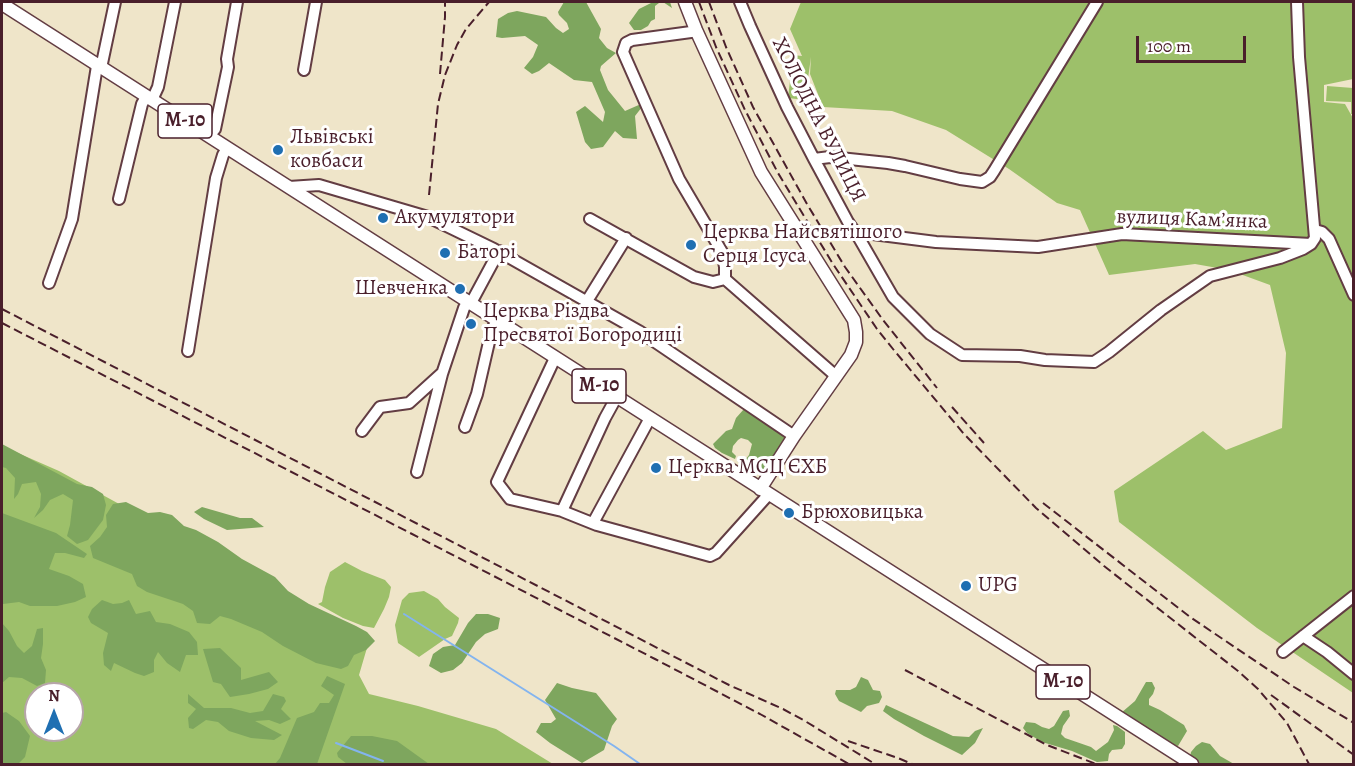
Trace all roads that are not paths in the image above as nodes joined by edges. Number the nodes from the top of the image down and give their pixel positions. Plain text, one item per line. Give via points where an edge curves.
1 (115, 2) edge
2 (175, 2) edge
3 (237, 2) edge
4 (316, 2) edge
5 (685, 2) edge
6 (740, 2) edge
7 (1097, 2) edge
8 (1298, 2) edge
9 (2, 4) edge
10 (696, 30) junction
11 (99, 67) junction
12 (304, 70) dead end
13 (149, 99) junction
14 (209, 136) junction
15 (227, 148) junction
16 (814, 159) junction
17 (289, 188) junction
18 (119, 199) dead end
19 (590, 219) dead end
20 (1315, 230) junction
21 (626, 238) junction
22 (859, 238) junction
23 (1311, 244) junction
24 (499, 251) junction
25 (725, 279) junction
26 (49, 283) dead end
27 (1353, 295) edge
28 (587, 301) junction
29 (469, 302) junction
30 (498, 320) junction
31 (188, 351) dead end
32 (555, 358) junction
33 (442, 374) junction
34 (836, 376) junction
35 (616, 398) junction
36 (650, 418) junction
37 (465, 426) dead end
38 (362, 431) dead end
39 (794, 436) junction
40 (417, 472) dead end
41 (765, 491) junction
42 (562, 511) junction
43 (593, 524) junction
44 (1353, 596) edge
45 (1303, 636) junction
46 (1282, 652) dead end
47 (1353, 674) edge
48 (1192, 765) edge

1 - 11 street
2 - 13 street via 158,87
3 - 14 street via 228,67 215,129
4 - 12 street
5 - 10 main road
6 - 16 street, ХОЛОДНА ВУЛИЦЯ
7 - 16 street via 994,171 982,182 878,162
8 - 20 street
9 - 11 main road, М-10
10 - 25 street via 633,40 626,43 623,52 679,179 722,252
10 - 34 main road via 761,172 854,320 856,342
11 - 13 main road, М-10
11 - 26 street via 72,219
13 - 14 main road, М-10
13 - 18 street via 141,104
14 - 15 main road, М-10
15 - 17 main road, М-10
15 - 31 street via 216,178
16 - 22 street, ХОЛОДНА ВУЛИЦЯ
17 - 24 street via 320,185 428,217
17 - 29 main road, М-10
19 - 21 street
20 - 23 street via 1316,238
20 - 27 street via 1329,239
21 - 25 street via 694,277 713,282
21 - 28 street
22 - 23 street, вулиця Камʼянка via 865,233 936,242 1038,247 1122,234
22 - 23 street, ХОЛОДНА ВУЛИЦЯ via 893,297 930,334 962,355 1094,362 1210,276 1280,258
24 - 28 street
24 - 29 street
25 - 34 street
28 - 39 street via 639,331
29 - 30 main road, М-10
29 - 33 street
30 - 32 main road, М-10
30 - 37 street via 492,329
32 - 35 main road, М-10
32 - 42 street via 497,482 510,499
33 - 38 street via 409,403 380,407
33 - 40 street
34 - 39 main road
35 - 36 main road, М-10
35 - 42 street
36 - 41 main road, М-10
36 - 43 street
39 - 41 main road
41 - 43 street via 710,556
41 - 48 main road, М-10
42 - 43 street
44 - 45 street
45 - 46 street
45 - 47 street

